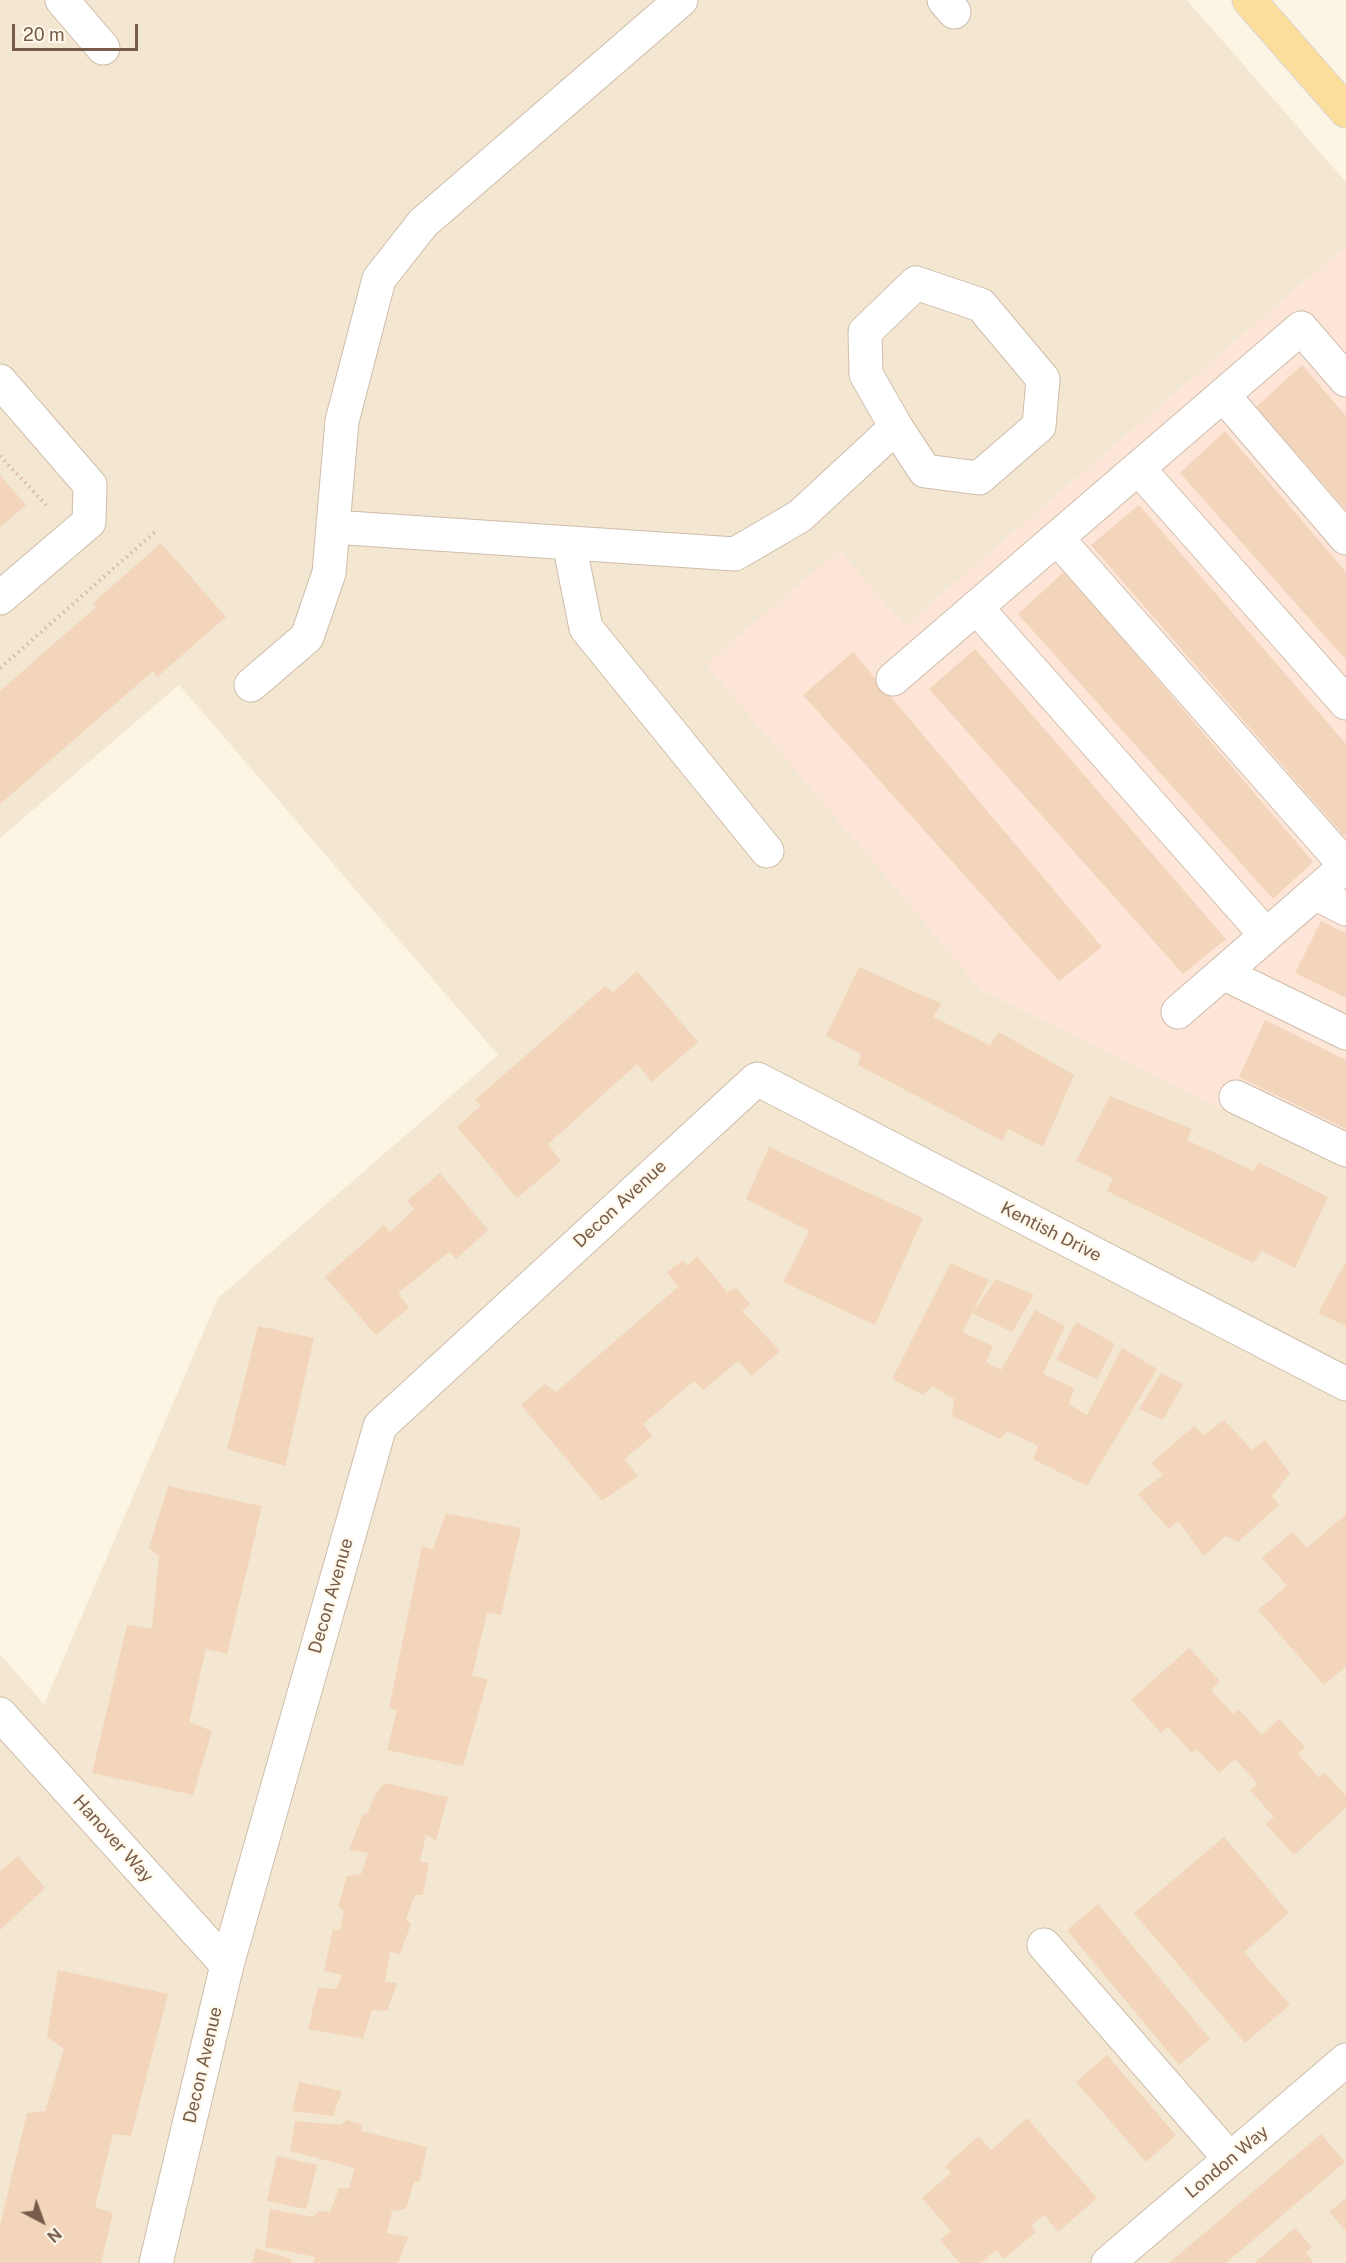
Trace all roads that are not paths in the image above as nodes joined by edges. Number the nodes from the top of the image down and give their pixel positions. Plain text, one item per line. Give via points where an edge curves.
1 (62, 0) edge
2 (681, 0) edge
3 (1249, 0) edge
4 (103, 48) dead end
5 (1346, 111) edge
6 (1346, 380) edge
7 (0, 381) edge
8 (1222, 395) junction
9 (896, 427) junction
10 (1137, 468) junction
11 (333, 527) junction
12 (1057, 538) junction
13 (1346, 538) edge
14 (569, 543) junction
15 (0, 598) edge
16 (976, 607) junction
17 (893, 679) dead end
18 (251, 685) dead end
19 (1346, 703) edge
20 (767, 850) dead end
21 (1346, 866) edge
22 (1315, 893) junction
23 (1346, 909) edge
24 (1266, 935) junction
25 (1223, 973) junction
26 (1178, 1012) dead end
27 (1346, 1033) edge
28 (757, 1079) joint
29 (1236, 1097) dead end
30 (1346, 1150) edge
31 (1346, 1384) edge
32 (0, 1714) edge
33 (1044, 1945) dead end
34 (227, 1965) junction
35 (1346, 2060) edge
36 (1230, 2159) junction
37 (156, 2263) edge
38 (1108, 2263) edge

1 - 4 street
2 - 11 street via 423,223 380,279 342,421
3 - 5 main road
6 - 8 street via 1301,328
7 - 15 street via 90,485 88,522
8 - 10 street
8 - 13 street
9 - 9 street via 866,374 866,332 915,283 981,305 1043,379 1039,426 979,478 925,471
9 - 14 street via 800,516 735,554
10 - 12 street
10 - 19 street
11 - 14 street
11 - 18 street via 329,573 307,637
12 - 16 street
12 - 21 street
14 - 20 street via 586,628
16 - 17 street
16 - 24 street
21 - 22 street
22 - 23 street
22 - 24 street
24 - 25 street
25 - 26 street
25 - 27 street
28 - 31 street, Kentish Drive
28 - 34 street, Decon Avenue via 380,1426
29 - 30 street
32 - 34 street, Hanover Way
33 - 36 street
34 - 37 street, Decon Avenue
35 - 36 street, London Way
36 - 38 street, London Way

